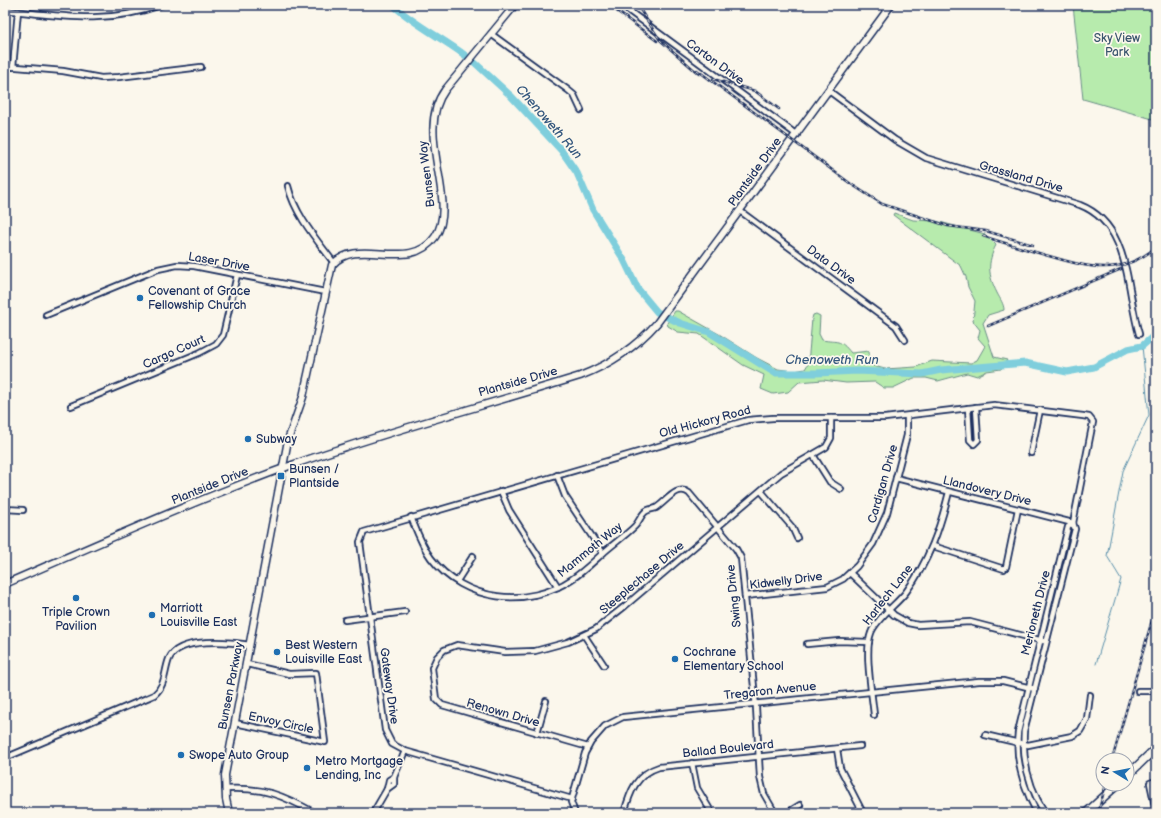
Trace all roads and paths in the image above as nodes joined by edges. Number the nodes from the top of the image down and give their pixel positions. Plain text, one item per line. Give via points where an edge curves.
1 (161, 5) edge
2 (621, 5) edge
3 (891, 5) edge
4 (511, 7) edge
5 (5, 10) edge
6 (18, 11) junction
7 (491, 34) junction
8 (5, 66) edge
9 (13, 67) junction
10 (201, 67) dead end
11 (829, 91) junction
12 (581, 110) dead end
13 (796, 134) junction
14 (288, 186) dead end
15 (740, 211) junction
16 (334, 262) junction
17 (237, 274) junction
18 (325, 292) junction
19 (46, 316) dead end
20 (1139, 334) dead end
21 (905, 340) dead end
22 (71, 406) dead end
23 (976, 407) junction
24 (968, 408) junction
25 (1040, 410) junction
26 (907, 416) junction
27 (831, 418) junction
28 (1091, 419) joint
29 (1031, 453) dead end
30 (813, 455) junction
31 (283, 468) junction
32 (557, 475) junction
33 (896, 478) junction
34 (841, 489) dead end
35 (684, 490) joint
36 (501, 491) junction
37 (761, 491) junction
38 (949, 492) junction
39 (5, 508) edge
40 (1018, 509) junction
41 (23, 510) dead end
42 (411, 517) junction
43 (1073, 523) junction
44 (718, 527) junction
45 (361, 537) joint
46 (797, 538) dead end
47 (933, 546) junction
48 (603, 553) junction
49 (473, 556) dead end
50 (850, 573) junction
51 (457, 581) junction
52 (5, 584) edge
53 (558, 587) junction
54 (744, 596) junction
55 (889, 611) junction
56 (405, 612) dead end
57 (370, 616) junction
58 (345, 620) dead end
59 (584, 635) junction
60 (1040, 640) junction
61 (868, 642) junction
62 (1046, 642) junction
63 (807, 644) dead end
64 (250, 645) junction
65 (247, 664) junction
66 (604, 665) dead end
67 (433, 678) joint
68 (1028, 688) junction
69 (1034, 690) junction
70 (1156, 690) edge
71 (872, 691) junction
72 (1138, 691) dead end
73 (1090, 695) dead end
74 (546, 701) dead end
75 (755, 703) junction
76 (874, 715) dead end
77 (235, 723) junction
78 (537, 733) junction
79 (985, 735) dead end
80 (1017, 743) junction
81 (1023, 744) junction
82 (860, 746) dead end
83 (588, 747) junction
84 (837, 749) junction
85 (405, 751) junction
86 (1154, 751) edge
87 (758, 756) junction
88 (5, 758) edge
89 (1156, 760) edge
90 (692, 763) junction
91 (1135, 769) edge
92 (1156, 781) edge
93 (225, 789) junction
94 (1109, 792) edge
95 (572, 799) junction
96 (800, 805) dead end
97 (1156, 811) edge
98 (229, 813) edge
99 (315, 813) edge
100 (373, 813) edge
101 (575, 813) edge
102 (624, 813) edge
103 (712, 813) edge
104 (775, 813) edge
105 (787, 813) edge
106 (863, 813) edge
107 (1037, 813) edge
108 (1045, 813) edge
109 (1086, 813) edge

1 - 6 street via 135,13 95,18
2 - 13 street, Carton Drive
3 - 11 street, Plantside Drive
4 - 7 street, Bunsen Way
5 - 6 street
6 - 9 street
7 - 12 street via 574,95
7 - 16 street, Bunsen Way via 440,96 434,112 433,134 442,211 441,225 436,236 425,247 413,253 351,254 344,255
8 - 9 street
9 - 10 street via 63,71 101,78
11 - 13 street, Plantside Drive
11 - 20 street, Grassland Drive via 898,142 926,158 1080,205 1102,218 1112,230 1119,245
13 - 15 street, Plantside Drive
14 - 16 street via 291,199 303,219
15 - 21 street, Data Drive via 896,326
15 - 31 street, Plantside Drive via 656,323 634,346 613,361 596,369 391,431
16 - 18 street
17 - 18 street, Laser Drive
17 - 19 street, Laser Drive via 194,266 164,267
17 - 22 street, Cargo Court via 225,332 216,344
18 - 31 street via 303,397 288,440
23 - 24 street, Old Hickory Road
23 - 24 street via 978,440 974,444 970,440
23 - 25 street, Old Hickory Road via 1002,405
24 - 26 street, Old Hickory Road
25 - 28 street, Old Hickory Road
25 - 29 street
26 - 27 street, Old Hickory Road
26 - 33 street, Cardigan Drive via 907,435
27 - 30 street, Steeplechase Drive via 830,443
27 - 32 street, Old Hickory Road via 748,420
28 - 43 street, Merioneth Drive via 1092,428
30 - 34 street via 830,482
30 - 37 street, Steeplechase Drive via 781,473
31 - 52 street, Plantside Drive
31 - 64 street, Bunsen Parkway
32 - 36 street, Old Hickory Road
32 - 48 street via 565,496
33 - 38 street, Llandovery Drive
33 - 50 street, Cardigan Drive via 881,530 866,555
35 - 44 street, Swing Drive
35 - 48 street, Mammoth Way via 677,491 658,506 645,512 637,524
36 - 42 street, Old Hickory Road
36 - 53 street via 509,510
37 - 44 street, Steeplechase Drive
37 - 46 street via 792,527
38 - 40 street, Llandovery Drive
38 - 47 street, Harlech Lane
39 - 41 street
40 - 43 street, Llandovery Drive
40 - 47 street via 1004,569 954,555
42 - 45 street, Old Hickory Road via 366,531
42 - 51 street, Mammoth Way via 423,546 442,569
43 - 60 street, Merioneth Drive via 1068,527
43 - 62 street via 1075,529
44 - 54 street, Swing Drive via 739,555
44 - 59 street, Steeplechase Drive via 616,614
45 - 57 street, Gateway Drive
47 - 55 street, Harlech Lane via 913,583
48 - 53 street, Mammoth Way via 578,575
49 - 51 street
50 - 54 street, Kidwelly Drive via 836,584 824,588
50 - 55 street
51 - 53 street, Mammoth Way via 481,593 505,598 524,597
54 - 75 street, Swing Drive
55 - 60 street via 912,624 970,622
55 - 61 street, Harlech Lane via 873,630
56 - 57 street
57 - 58 street
57 - 85 street, Gateway Drive via 386,736 392,744
59 - 66 street
59 - 67 street, Steeplechase Drive via 550,648 520,652 500,652 454,645 444,650 437,658 432,668
60 - 62 street
60 - 68 street, Merioneth Drive
61 - 63 street
61 - 71 street, Harlech Lane
62 - 69 street
64 - 65 street, Bunsen Parkway
64 - 88 street via 220,641 179,648 171,656 162,685 154,695
65 - 77 street, Bunsen Parkway
65 - 77 street, Envoy Circle via 289,674 316,673 325,742
67 - 78 street, Renown Drive via 436,699 442,705
68 - 69 street, Tregaron Avenue
68 - 71 street, Tregaron Avenue via 991,680
68 - 80 street, Merioneth Drive
69 - 81 street
70 - 72 street
71 - 75 street, Tregaron Avenue
71 - 76 street, Harlech Lane
73 - 81 street via 1087,720 1078,733 1058,740
74 - 78 street
75 - 83 street, Tregaron Avenue via 623,717 611,722 599,732
75 - 87 street, Swing Drive
77 - 93 street, Bunsen Parkway via 227,762
78 - 83 street, Renown Drive
79 - 80 street
80 - 81 street
80 - 107 street, Merioneth Drive via 1021,777
81 - 108 street via 1030,784
82 - 84 street, Ballad Boulevard
83 - 95 street, Tregaron Avenue
84 - 87 street, Ballad Boulevard
84 - 106 street via 840,768
85 - 95 street, Gateway Drive
85 - 100 street via 394,777 388,780 387,789
86 - 89 street
86 - 91 main road
87 - 90 street, Ballad Boulevard
87 - 104 street, Swing Drive via 762,786 766,799
90 - 102 street, Ballad Boulevard via 659,767 642,775 632,788
90 - 103 street via 697,788
92 - 97 street via 1150,783
93 - 98 street, Bunsen Parkway
93 - 99 street via 273,793 289,798
94 - 109 main road
95 - 101 street, Tregaron Avenue
96 - 105 street

